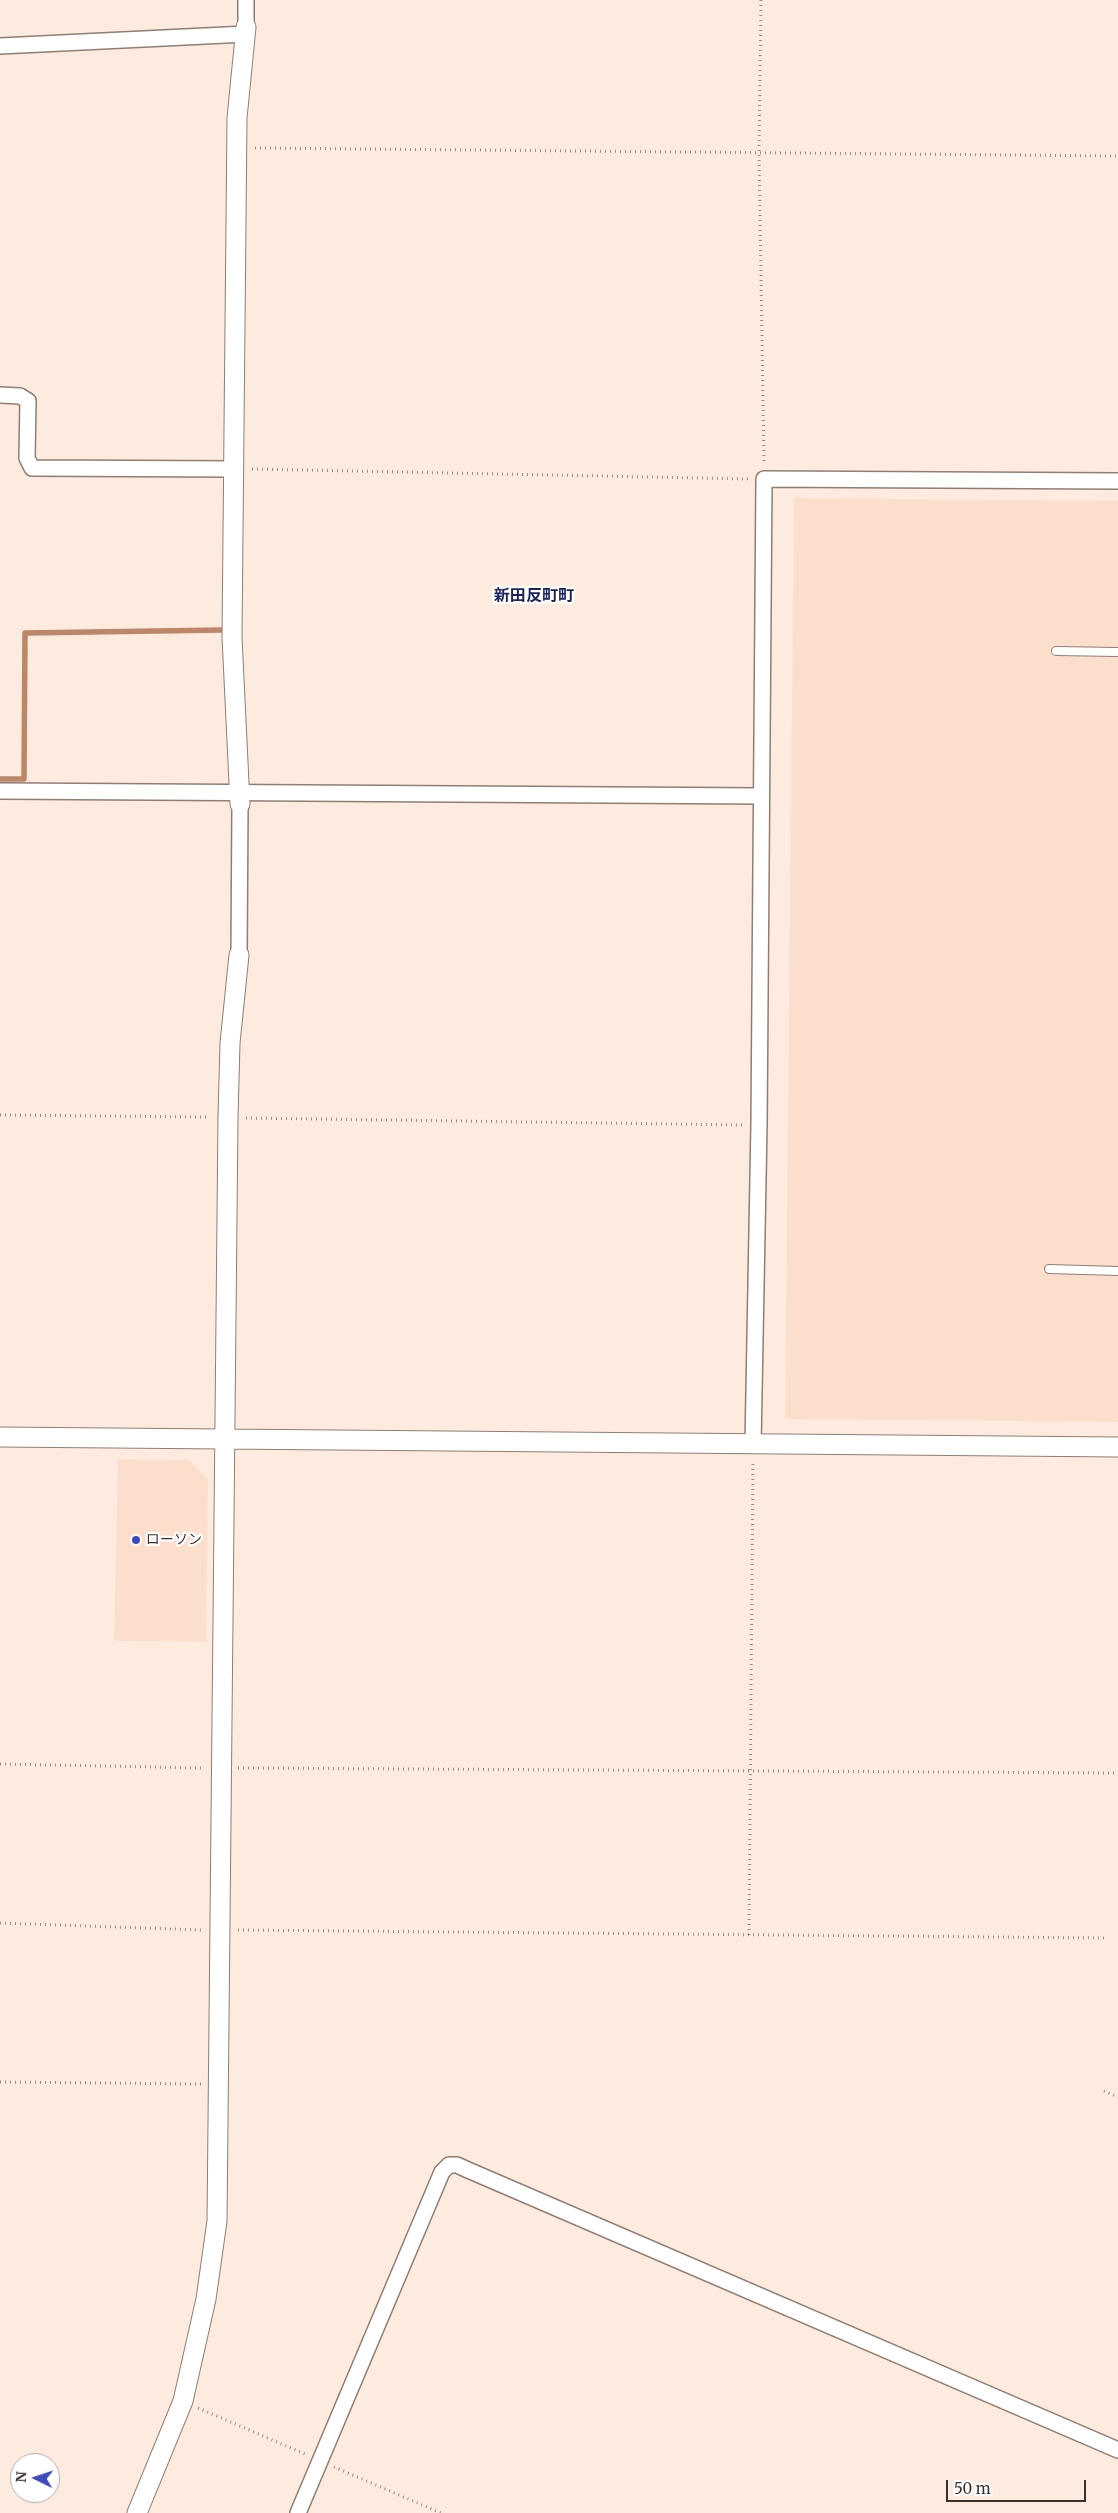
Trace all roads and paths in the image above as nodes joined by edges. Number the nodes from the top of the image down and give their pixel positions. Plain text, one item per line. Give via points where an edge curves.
1 (246, 0) edge
2 (762, 0) edge
3 (246, 31) junction
4 (0, 46) edge
5 (237, 148) junction
6 (759, 152) junction
7 (1118, 156) edge
8 (0, 395) edge
9 (234, 469) junction
10 (764, 479) junction
11 (1118, 481) edge
12 (1056, 651) dead end
13 (1118, 652) edge
14 (0, 791) edge
15 (761, 796) junction
16 (240, 798) junction
17 (239, 956) joint
18 (0, 1115) edge
19 (228, 1117) junction
20 (759, 1125) junction
21 (1049, 1269) dead end
22 (1118, 1271) edge
23 (0, 1437) edge
24 (225, 1440) junction
25 (753, 1445) junction
26 (1118, 1447) edge
27 (0, 1764) edge
28 (223, 1768) junction
29 (751, 1771) junction
30 (1118, 1773) edge
31 (0, 1923) edge
32 (222, 1930) junction
33 (748, 1935) junction
34 (1104, 1938) dead end
35 (0, 2082) edge
36 (220, 2084) junction
37 (1104, 2091) dead end
38 (1118, 2097) edge
39 (183, 2401) junction
40 (1118, 2450) edge
41 (320, 2461) junction
42 (137, 2513) edge
43 (298, 2513) edge
44 (441, 2513) edge

1 - 3 street
2 - 6 path
3 - 4 street
3 - 5 street
5 - 6 path
5 - 9 street
6 - 7 path
6 - 10 path
8 - 9 street via 20,396 28,401 27,458 32,468
9 - 10 path
9 - 16 street via 232,637
10 - 11 street
10 - 15 street
12 - 13 lane
14 - 16 street
15 - 16 street
15 - 20 street
16 - 17 street
17 - 19 street via 230,1042
18 - 19 path
19 - 20 path
19 - 24 street
20 - 25 street
21 - 22 lane
23 - 24 street
24 - 25 street
24 - 28 street
25 - 26 street
25 - 29 path
27 - 28 path
28 - 29 path
28 - 32 street
29 - 30 path
29 - 33 path
31 - 32 path
32 - 33 path
32 - 36 street
33 - 34 path
35 - 36 path
36 - 39 street via 217,2221 206,2299
37 - 38 path
39 - 41 path
39 - 42 street
40 - 41 street via 457,2165 449,2165 442,2172
41 - 43 street
41 - 44 path

